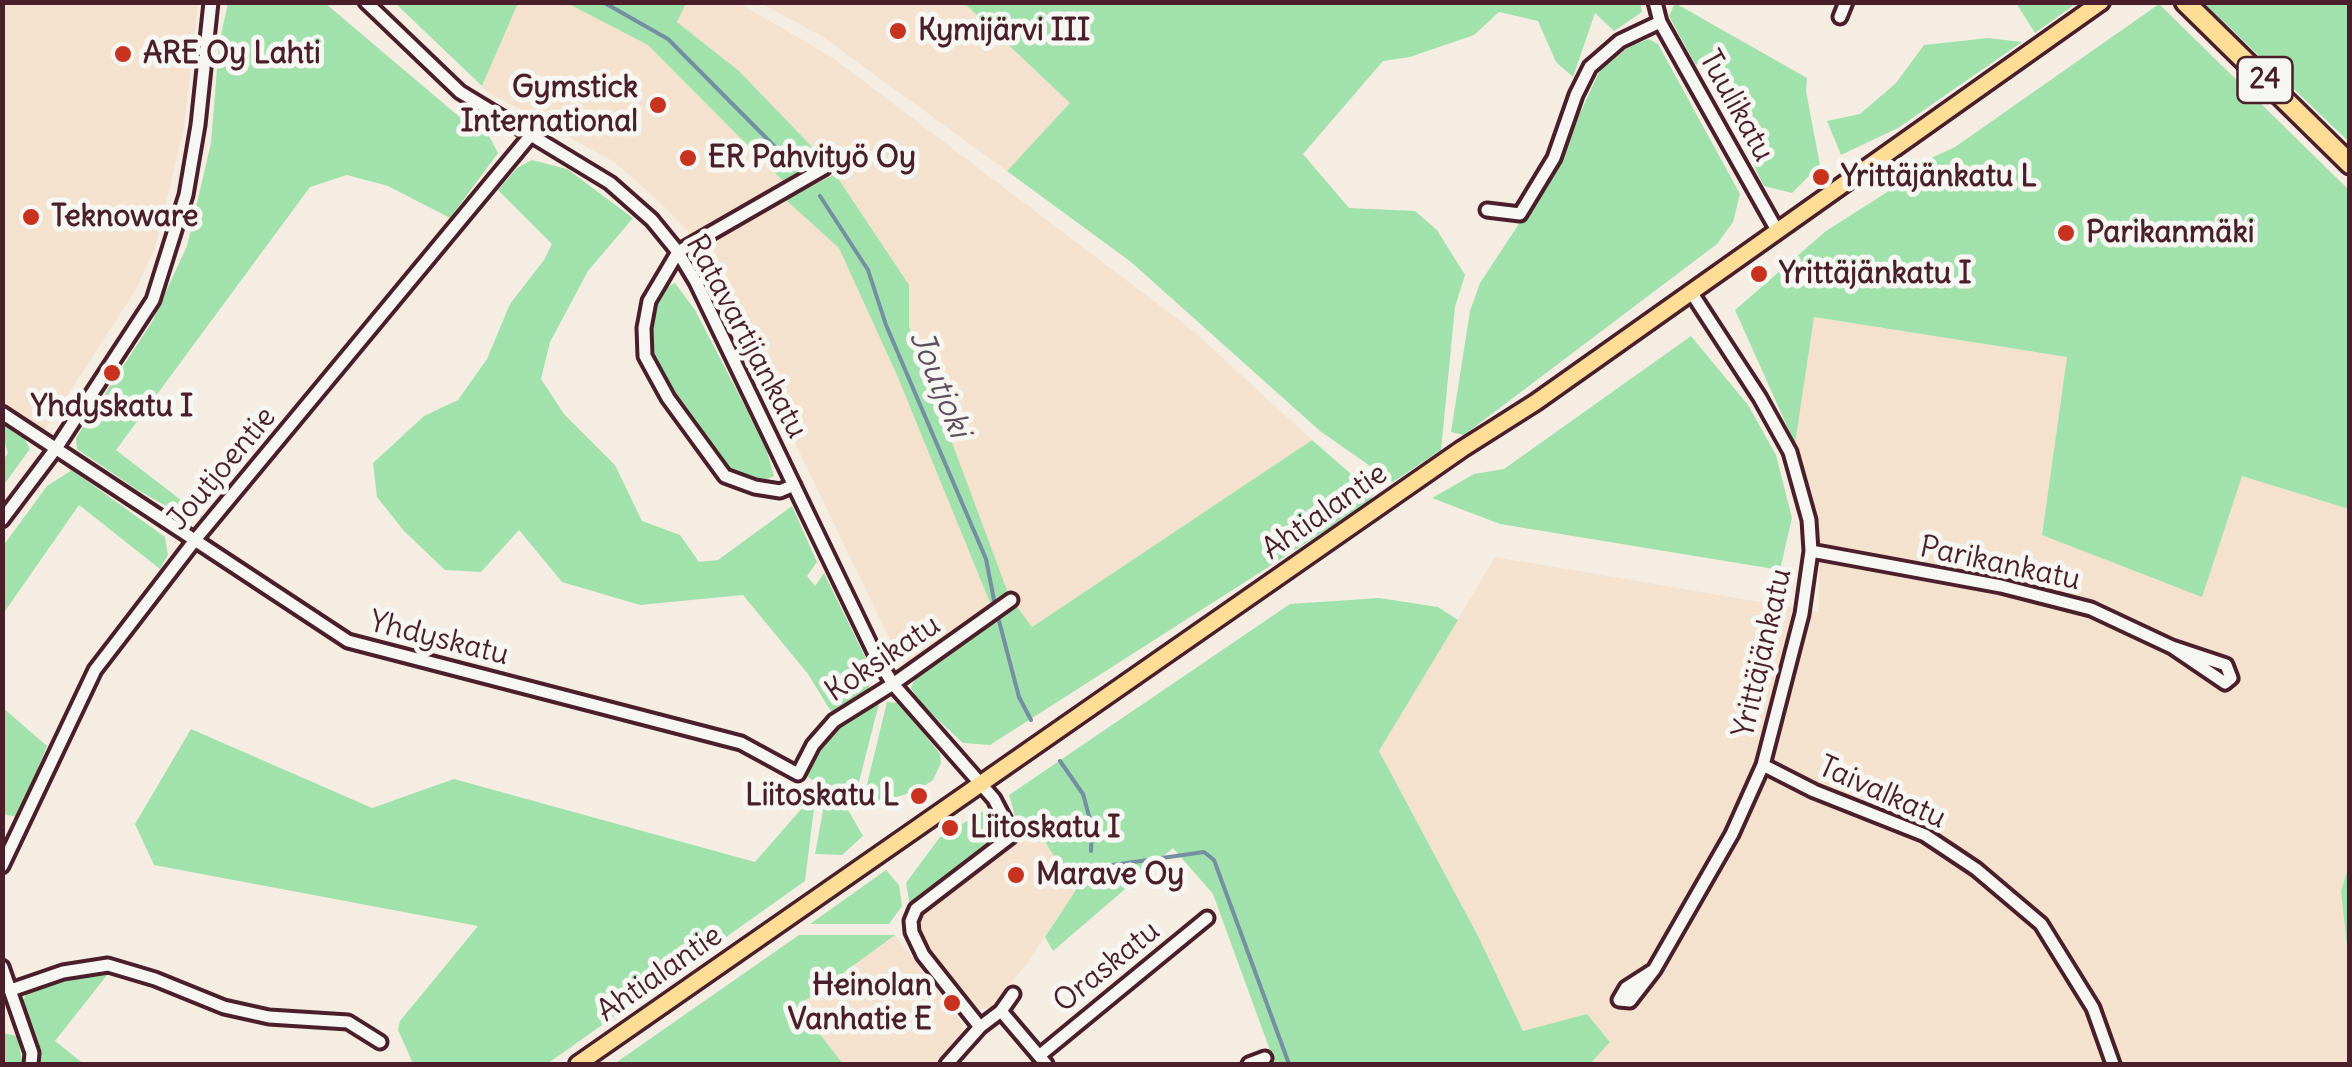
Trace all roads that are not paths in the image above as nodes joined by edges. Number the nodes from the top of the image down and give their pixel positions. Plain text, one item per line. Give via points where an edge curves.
1 (211, 2) edge
2 (366, 2) edge
3 (1655, 2) edge
4 (1846, 2) edge
5 (2101, 2) edge
6 (2185, 2) edge
7 (1840, 17) dead end
8 (1660, 22) junction
9 (530, 136) junction
10 (2350, 164) edge
11 (824, 168) dead end
12 (1487, 210) dead end
13 (1778, 232) junction
14 (678, 252) junction
15 (1690, 292) junction
16 (2, 413) edge
17 (57, 446) junction
18 (794, 485) junction
19 (2, 520) edge
20 (195, 540) junction
21 (1811, 551) junction
22 (1011, 600) dead end
23 (2172, 647) junction
24 (893, 684) junction
25 (1762, 766) junction
26 (798, 774) joint
27 (980, 784) junction
28 (2, 866) edge
29 (1207, 918) dead end
30 (2, 966) edge
31 (1654, 970) dead end
32 (11, 990) junction
33 (1012, 994) dead end
34 (1001, 1010) junction
35 (980, 1027) junction
36 (380, 1042) dead end
37 (1264, 1058) dead end
38 (1042, 1060) edge
39 (31, 1064) edge
40 (578, 1064) edge
41 (946, 1064) edge
42 (1249, 1064) edge
43 (2112, 1064) edge

1 - 17 street via 186,195 153,300
2 - 9 street, Ratavartijankatu via 460,92
3 - 8 street, Tuulikatu
4 - 7 street
5 - 13 main road, Ahtialantie
6 - 10 highway, 24
8 - 12 street via 1590,67 1554,158 1520,214
8 - 13 street, Tuulikatu
9 - 14 street, Ratavartijankatu via 610,183
9 - 20 street, Joutjoentie
11 - 14 street
13 - 15 main road, Ahtialantie
14 - 18 street, Ratavartijankatu
14 - 18 street via 649,302 645,356 725,476 780,491
15 - 21 street, Yrittäjänkatu via 1790,452
15 - 27 main road, Ahtialantie
16 - 17 street, Yhdyskatu
17 - 19 street
17 - 20 street, Yhdyskatu
18 - 24 street, Ratavartijankatu
20 - 26 street, Yhdyskatu via 348,642 741,743
20 - 28 street, Joutjoentie via 95,670
21 - 23 street, Parikankatu via 2090,609
21 - 25 street, Yrittäjänkatu via 1802,614
22 - 24 street, Koksikatu
23 - 23 street, Parikankatu via 2225,683 2231,678 2226,665
24 - 26 street, Koksikatu via 834,721
24 - 27 street, Ratavartijankatu
25 - 31 street, Yrittäjänkatu via 1732,834
25 - 43 street, Taivalkatu via 1925,835 1989,880 2040,924 2093,1008
27 - 35 street, Ratavartijankatu via 1010,837 916,909 910,921 923,955
27 - 40 main road, Ahtialantie
29 - 38 street, Oraskatu
30 - 32 street
32 - 36 street via 108,965 224,1007 348,1022
32 - 39 street
33 - 34 street
34 - 35 street
34 - 38 street
35 - 41 street
37 - 42 street

